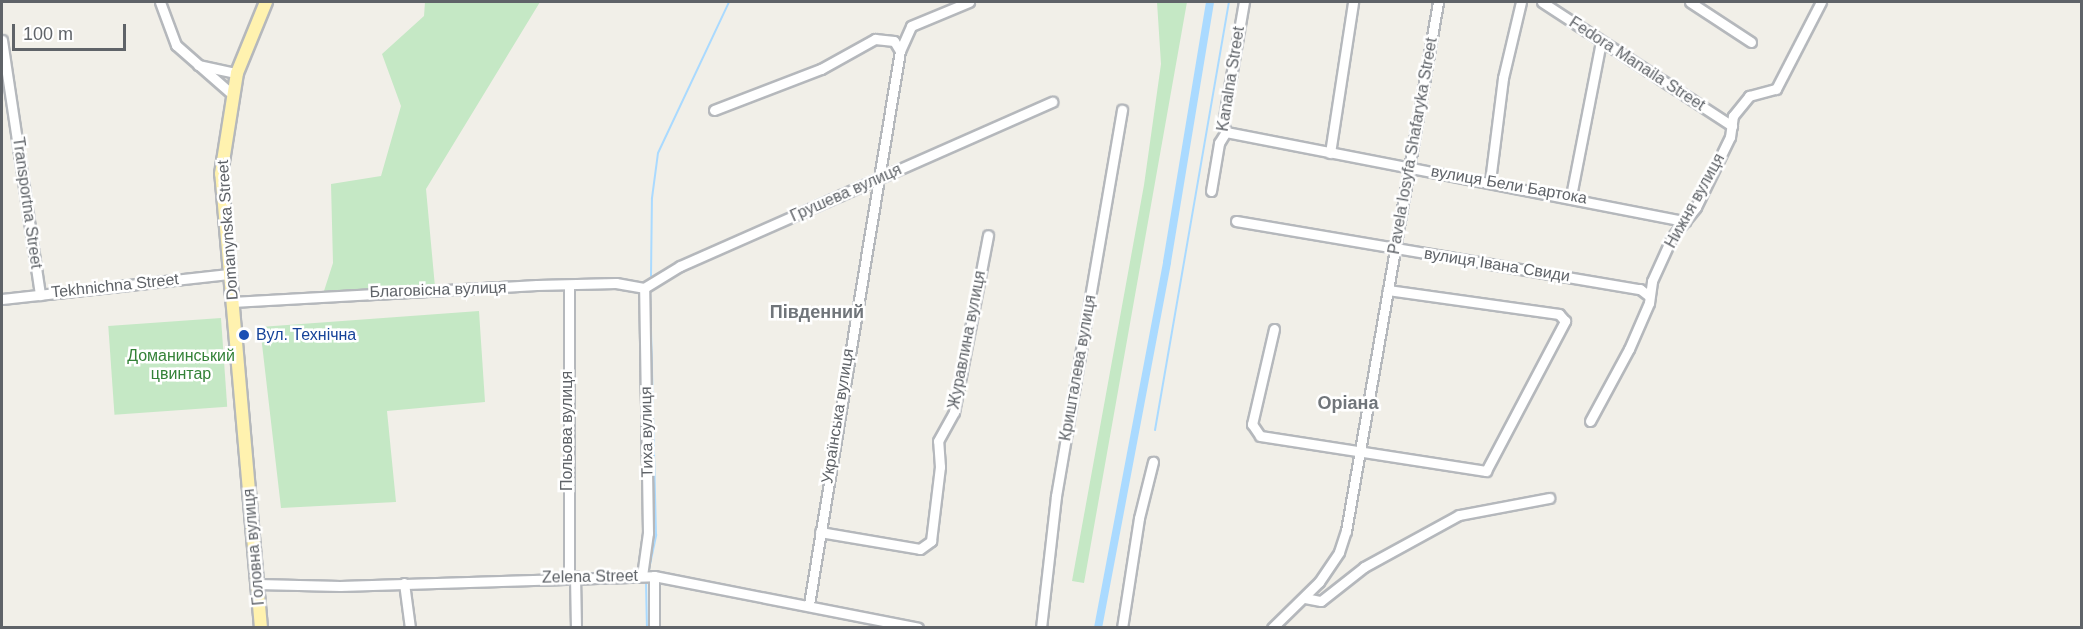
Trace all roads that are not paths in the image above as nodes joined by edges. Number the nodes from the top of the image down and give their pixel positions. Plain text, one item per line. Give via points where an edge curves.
1 (160, 2) edge
2 (266, 2) edge
3 (969, 2) edge
4 (1244, 2) edge
5 (1353, 2) edge
6 (1438, 2) edge
7 (1521, 2) edge
8 (1542, 2) edge
9 (1690, 2) edge
10 (1821, 2) edge
11 (2, 40) edge
12 (1601, 42) junction
13 (1751, 42) dead end
14 (900, 51) junction
15 (198, 65) junction
16 (237, 73) junction
17 (233, 95) junction
18 (1052, 102) dead end
19 (714, 110) dead end
20 (1122, 110) dead end
21 (1732, 126) junction
22 (1226, 132) junction
23 (1330, 153) junction
24 (1408, 166) junction
25 (879, 178) junction
26 (1490, 181) junction
27 (1211, 191) dead end
28 (1571, 196) junction
29 (1236, 221) dead end
30 (1685, 221) junction
31 (988, 235) dead end
32 (1396, 249) junction
33 (229, 274) junction
34 (568, 287) junction
35 (644, 288) junction
36 (1388, 290) junction
37 (40, 295) junction
38 (1649, 296) junction
39 (2, 299) edge
40 (232, 302) junction
41 (1274, 329) dead end
42 (1590, 421) dead end
43 (1361, 453) junction
44 (1153, 462) dead end
45 (247, 466) joint
46 (1549, 498) dead end
47 (820, 532) junction
48 (572, 576) junction
49 (642, 576) junction
50 (654, 576) junction
51 (257, 584) junction
52 (404, 584) junction
53 (1305, 598) junction
54 (809, 604) junction
55 (261, 627) edge
56 (410, 627) edge
57 (576, 627) edge
58 (654, 627) edge
59 (918, 627) edge
60 (1041, 627) edge
61 (1122, 627) edge
62 (1272, 627) edge

1 - 15 street via 173,40
2 - 16 main road, Domanynska Street
3 - 14 street, Українська вулиця via 911,26
4 - 22 street, Kanalna Street via 1223,123
5 - 23 street
6 - 24 street, Pavela Iosyfa Shafaryka Street
7 - 26 street via 1503,78
8 - 12 street, Fedora Manaila Street
9 - 13 street
10 - 21 street, Нижня вулиця via 1776,89 1749,96 1733,116
11 - 37 street, Transportna Street
12 - 21 street, Fedora Manaila Street
12 - 28 street via 1588,93
14 - 19 street via 894,41 875,39 821,69
14 - 25 street, Українська вулиця
15 - 16 street
15 - 17 street
16 - 17 main road, Domanynska Street
17 - 33 main road, Domanynska Street via 221,174
18 - 25 street, Грушева вулиця
20 - 60 street, Кришталева вулиця via 1056,496
21 - 30 street, Нижня вулиця via 1730,137
22 - 23 street, вулиця Бели Бартока
22 - 27 street, Kanalna Street via 1218,143
23 - 24 street, вулиця Бели Бартока
24 - 26 street, вулиця Бели Бартока
24 - 32 street, Pavela Iosyfa Shafaryka Street
25 - 35 street, Грушева вулиця via 680,266
25 - 47 street, Українська вулиця
26 - 28 street, вулиця Бели Бартока
28 - 30 street, вулиця Бели Бартока
29 - 32 street, вулиця Івана Свиди
30 - 38 street, Нижня вулиця via 1672,237
31 - 47 street, Журавлина вулиця via 954,412 938,441 940,467 931,541 921,549
32 - 36 street, Pavela Iosyfa Shafaryka Street
32 - 38 street, вулиця Івана Свиди via 1640,289
33 - 37 street, Tekhnichna Street
33 - 40 main road, Domanynska Street
34 - 35 street, Благовісна вулиця via 616,284
34 - 40 street, Благовісна вулиця via 436,289
34 - 48 street, Польова вулиця
35 - 49 street, Тиха вулиця via 648,533
36 - 43 street, Pavela Iosyfa Shafaryka Street
36 - 43 street via 1559,315 1565,326 1486,471
37 - 39 street, Tekhnichna Street
38 - 42 street, Нижня вулиця via 1629,349
40 - 45 main road, Domanynska Street
41 - 43 street via 1252,424 1255,432
43 - 53 street, Pavela Iosyfa Shafaryka Street via 1339,552
44 - 61 street via 1139,518
45 - 51 main road, Головна вулиця
46 - 53 street via 1454,518 1365,567 1321,601
47 - 54 street, Українська вулиця
48 - 49 street, Zelena Street
48 - 52 street, Zelena Street
48 - 57 street, Польова вулиця
49 - 50 street, Zelena Street
50 - 54 street, Zelena Street
50 - 58 street
51 - 52 street, Zelena Street
51 - 55 main road, Головна вулиця
52 - 56 street
53 - 62 street, Pavela Iosyfa Shafaryka Street
54 - 59 street, Zelena Street

